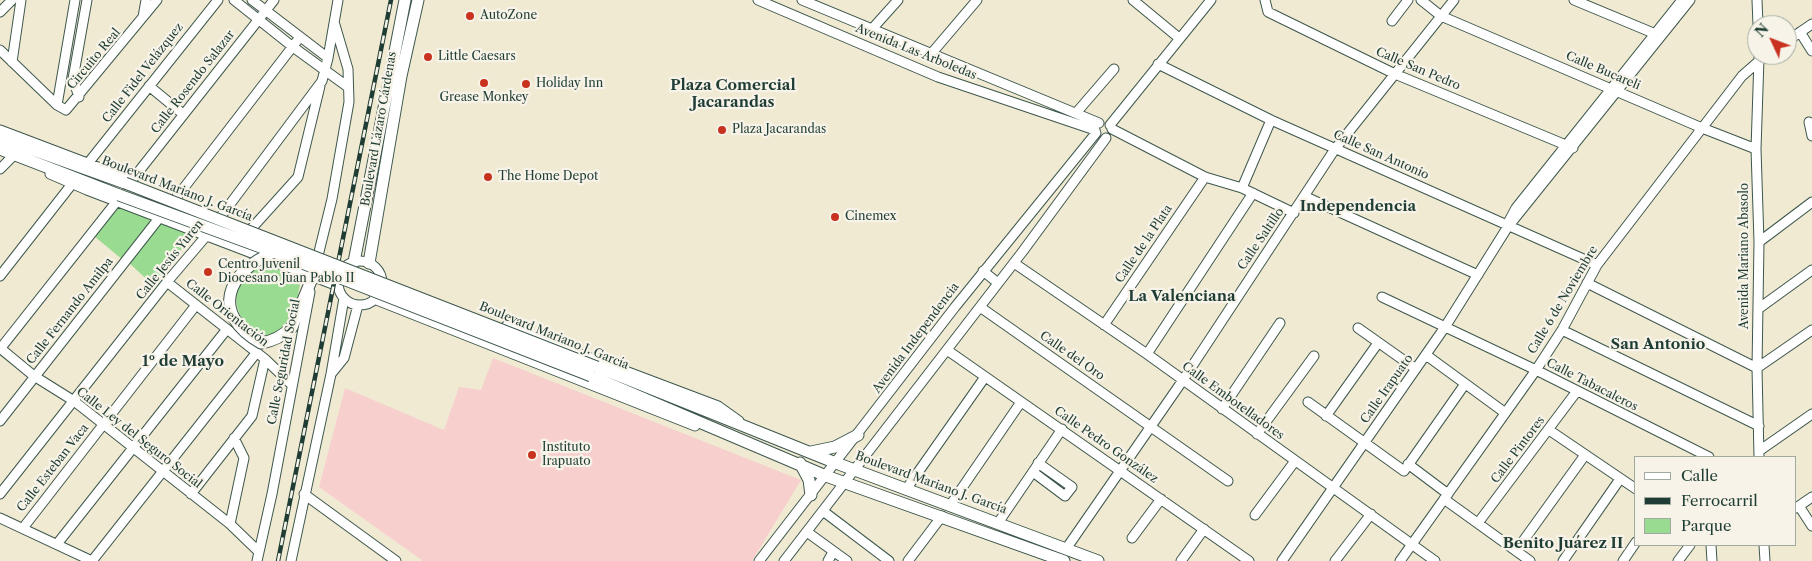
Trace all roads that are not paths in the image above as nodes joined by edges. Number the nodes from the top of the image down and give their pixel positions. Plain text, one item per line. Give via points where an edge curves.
1 (12, 0) edge
2 (21, 0) edge
3 (87, 0) edge
4 (146, 0) edge
5 (157, 0) edge
6 (218, 0) edge
7 (234, 0) edge
8 (252, 0) edge
9 (274, 0) edge
10 (338, 0) edge
11 (418, 0) edge
12 (758, 0) edge
13 (802, 0) edge
14 (898, 0) edge
15 (977, 0) edge
16 (1211, 0) edge
17 (1265, 0) edge
18 (1408, 0) edge
19 (1421, 0) edge
20 (1454, 0) edge
21 (1574, 0) edge
22 (1682, 0) edge
23 (1690, 0) edge
24 (1757, 0) edge
25 (1136, 3) edge
26 (75, 4) edge
27 (404, 4) edge
28 (822, 4) edge
29 (266, 11) junction
30 (0, 12) edge
31 (85, 12) junction
32 (1758, 15) edge
33 (1441, 16) junction
34 (143, 19) junction
35 (257, 20) junction
36 (334, 21) junction
37 (1392, 21) dead end
38 (1812, 24) edge
39 (412, 29) junction
40 (872, 30) junction
41 (1800, 32) junction
42 (1797, 34) edge
43 (1658, 35) junction
44 (300, 37) junction
45 (1179, 38) junction
46 (908, 44) junction
47 (292, 48) junction
48 (0, 50) edge
49 (1812, 51) edge
50 (931, 54) junction
51 (325, 56) junction
52 (900, 61) junction
53 (12, 62) junction
54 (314, 63) junction
55 (1158, 64) junction
56 (1753, 65) edge
57 (1761, 65) edge
58 (1114, 69) dead end
59 (326, 70) junction
60 (1395, 74) junction
61 (322, 81) junction
62 (149, 86) junction
63 (348, 87) junction
64 (1615, 90) junction
65 (79, 97) junction
66 (57, 105) junction
67 (1076, 113) junction
68 (183, 114) junction
69 (1271, 120) junction
70 (1809, 122) dead end
71 (1111, 127) junction
72 (1702, 128) junction
73 (1097, 129) junction
74 (0, 130) edge
75 (1812, 136) edge
76 (0, 138) edge
77 (1106, 138) junction
78 (1570, 146) junction
79 (1335, 149) junction
80 (1756, 149) junction
81 (0, 150) edge
82 (13, 156) junction
83 (89, 162) junction
84 (0, 169) edge
85 (1205, 176) junction
86 (128, 182) junction
87 (72, 184) junction
88 (1050, 187) junction
89 (1242, 188) junction
90 (1253, 194) junction
91 (1063, 196) junction
92 (1304, 196) junction
93 (118, 198) junction
94 (176, 198) junction
95 (1812, 202) edge
96 (1294, 213) junction
97 (222, 215) junction
98 (160, 217) junction
99 (1508, 226) junction
100 (252, 228) junction
101 (207, 235) junction
102 (1759, 242) junction
103 (274, 252) junction
104 (319, 254) junction
105 (369, 263) junction
106 (1014, 263) junction
107 (350, 264) junction
108 (1596, 265) junction
109 (1812, 270) edge
110 (983, 271) junction
111 (1478, 275) junction
112 (0, 276) edge
113 (313, 276) junction
114 (381, 280) junction
115 (167, 282) junction
116 (998, 283) junction
117 (1587, 283) junction
118 (338, 286) junction
119 (407, 289) junction
120 (1382, 297) dead end
121 (344, 298) junction
122 (374, 299) junction
123 (196, 305) junction
124 (358, 305) junction
125 (980, 306) junction
126 (400, 309) junction
127 (1758, 309) junction
128 (1280, 322) dead end
129 (1104, 325) junction
130 (1445, 327) junction
131 (1358, 328) dead end
132 (227, 329) junction
133 (1562, 330) junction
134 (1812, 330) edge
135 (543, 339) junction
136 (1378, 343) junction
137 (0, 349) edge
138 (947, 350) junction
139 (257, 352) junction
140 (1147, 354) junction
141 (1426, 355) junction
142 (1314, 356) dead end
143 (266, 359) junction
144 (533, 362) junction
145 (1757, 368) junction
146 (1416, 369) junction
147 (1536, 370) junction
148 (594, 371) junction
149 (331, 374) junction
150 (34, 376) junction
151 (985, 377) junction
152 (1183, 380) junction
153 (292, 384) junction
154 (1465, 384) junction
155 (1577, 391) junction
156 (74, 401) junction
157 (1021, 402) junction
158 (1308, 402) dead end
159 (1222, 409) junction
160 (1504, 412) junction
161 (1812, 414) edge
162 (1326, 416) junction
163 (0, 421) edge
164 (103, 425) junction
165 (1150, 425) junction
166 (1759, 426) junction
167 (750, 428) junction
168 (1062, 429) junction
169 (1549, 430) junction
170 (1257, 434) junction
171 (858, 435) junction
172 (234, 438) junction
173 (743, 439) junction
174 (1364, 443) junction
175 (133, 448) junction
176 (809, 452) junction
177 (1696, 454) edge
178 (1759, 454) edge
179 (1584, 455) junction
180 (1295, 461) junction
181 (800, 463) junction
182 (836, 463) junction
183 (1038, 463) junction
184 (1408, 464) junction
185 (855, 469) junction
186 (1120, 469) junction
187 (162, 471) junction
188 (1033, 472) junction
189 (826, 476) junction
190 (1620, 479) junction
191 (1228, 481) dead end
192 (845, 482) junction
193 (907, 488) junction
194 (1332, 488) junction
195 (1634, 488) edge
196 (0, 494) edge
197 (191, 494) junction
198 (304, 494) junction
199 (811, 495) junction
200 (1446, 496) junction
201 (1812, 497) edge
202 (1161, 498) junction
203 (951, 504) junction
204 (1797, 507) edge
205 (823, 511) junction
206 (1371, 514) junction
207 (1254, 515) dead end
208 (942, 516) junction
209 (0, 518) edge
210 (998, 523) junction
211 (1478, 523) junction
212 (230, 524) junction
213 (1812, 526) edge
214 (23, 528) junction
215 (1204, 529) junction
216 (807, 532) junction
217 (1132, 538) dead end
218 (57, 544) junction
219 (1411, 544) junction
220 (1634, 545) edge
221 (1689, 546) edge
222 (1711, 546) edge
223 (1764, 546) edge
224 (1066, 549) junction
225 (1516, 551) junction
226 (834, 552) junction
227 (258, 557) edge
228 (92, 561) edge
229 (291, 561) edge
230 (396, 561) edge
231 (759, 561) edge
232 (784, 561) edge
233 (828, 561) edge
234 (847, 561) edge
235 (890, 561) edge
236 (908, 561) edge
237 (1062, 561) edge
238 (1098, 561) edge
239 (1181, 561) edge
240 (1249, 561) edge
241 (1282, 561) edge
242 (1335, 561) edge
243 (1400, 561) edge
244 (1435, 561) edge
245 (1530, 561) edge
246 (1563, 561) edge
247 (1623, 561) edge
248 (1678, 561) edge
249 (1712, 561) edge
250 (1766, 561) edge

1 - 30 street
2 - 53 street
3 - 31 street
4 - 34 street
5 - 34 street, Circuito Real
6 - 62 street, Calle Fidel Velázquez
7 - 35 street
8 - 29 street
9 - 29 street, Calle Rosendo Salazar
10 - 36 street, Calle Jesús Yuren
11 - 39 main road, Boulevard Lázaro Cárdenas
12 - 52 street, Avenida Las Arboledas
13 - 28 street, Avenida Las Arboledas
14 - 40 street
15 - 50 street
16 - 45 street
17 - 60 street, Calle San Pedro via 1268,12
18 - 37 street
19 - 33 street, Calle Bucareli
20 - 33 street, Calle Saltillo
21 - 43 street
22 - 43 street, Calle Irapuato
23 - 43 street, Calle Irapuato
24 - 32 street
25 - 45 street
26 - 31 street
26 - 66 street
27 - 39 main road via 406,22
27 - 107 main road, Boulevard Lázaro Cárdenas
28 - 40 street, Avenida Las Arboledas
29 - 35 street, Calle Rosendo Salazar
29 - 44 street
31 - 65 street via 73,79
33 - 60 street, Calle Saltillo
33 - 64 street, Calle Bucareli
34 - 65 street, Circuito Real
35 - 47 street
35 - 68 street, Calle Rosendo Salazar
36 - 51 street, Calle Jesús Yuren
36 - 63 street, Calle Seguridad Social via 348,69
38 - 41 street
39 - 105 main road, Boulevard Lázaro Cárdenas
40 - 46 street, Avenida Las Arboledas
41 - 42 street
41 - 49 street
43 - 64 street, Calle Irapuato
44 - 47 street
44 - 51 street
45 - 55 street
46 - 50 street, Avenida Las Arboledas
46 - 52 street
47 - 54 street
47 - 94 street
48 - 53 street
50 - 67 street, Avenida Las Arboledas
51 - 54 street
51 - 59 street, Calle Jesús Yuren
52 - 73 street, Avenida Las Arboledas via 938,78
53 - 66 street
54 - 59 street
55 - 69 street, Calle San Antonio
55 - 71 street
56 - 72 street, Calle 6 de Noviembre
57 - 80 street, Avenida Mariano Abasolo
58 - 67 street
59 - 61 street, Calle Jesús Yuren
59 - 63 street
60 - 78 street, Calle San Pedro
60 - 79 street, Calle Saltillo
61 - 97 street, Calle Jesús Yuren
61 - 100 street via 298,177
62 - 68 street
62 - 83 street, Calle Fidel Velázquez
63 - 104 street, Calle Seguridad Social via 347,112
64 - 72 street, Calle Bucareli
64 - 78 street, Calle Irapuato
65 - 66 street, Circuito Real via 66,110
67 - 73 street, Avenida Las Arboledas
68 - 86 street, Calle Rosendo Salazar
69 - 79 street, Calle San Antonio
69 - 89 street
70 - 75 street
71 - 73 street via 1105,122
71 - 77 street
71 - 85 street
72 - 80 street, Calle Bucareli
72 - 108 street, Calle 6 de Noviembre
73 - 77 street via 1098,136
73 - 88 street, Avenida Independencia
74 - 83 street
76 - 86 main road, Boulevard Mariano J. García
77 - 91 street
78 - 99 street, Calle Irapuato via 1516,208
79 - 92 street, Calle Saltillo
79 - 99 street, Calle San Antonio
80 - 102 street, Avenida Mariano Abasolo
81 - 82 street
81 - 93 main road, Boulevard Mariano J. García
82 - 84 street
82 - 87 street
83 - 86 street
85 - 89 street
85 - 129 street, Calle de la Plata
86 - 94 street
86 - 148 main road, Boulevard Mariano J. García, bridge
87 - 93 street
87 - 112 street
88 - 91 street
88 - 110 street, Avenida Independencia
89 - 90 street
90 - 96 street
90 - 140 street
91 - 106 street
92 - 96 street, Calle Saltillo
92 - 111 street
93 - 98 street
93 - 103 main road, Boulevard Mariano J. García, bridge
93 - 137 street
94 - 97 street
95 - 102 street
96 - 152 street, Calle Saltillo
97 - 100 street
97 - 101 street, Calle Jesús Yuren
98 - 101 street
98 - 150 street, Calle Fernando Amilpa
99 - 108 street, Calle San Antonio
99 - 111 street, Calle Irapuato
100 - 104 street
101 - 113 street
101 - 115 street, Calle Jesús Yuren
102 - 127 street, Avenida Mariano Abasolo
103 - 113 main road, bridge via 247,266 230,292 231,311 241,328 262,343 284,335 292,327
103 - 148 main road, Boulevard Mariano J. García, bridge
104 - 107 street
104 - 113 street, Calle Seguridad Social
105 - 107 street
105 - 114 street
106 - 116 street
106 - 129 street, Calle Embotelladores
107 - 118 street via 340,275
108 - 117 street, Calle 6 de Noviembre
109 - 127 street
110 - 116 street
110 - 171 street, Avenida Independencia
111 - 130 street, Calle Irapuato
113 - 118 street
113 - 153 street, Calle Seguridad Social
114 - 119 street
114 - 122 street via 379,293
115 - 123 street, Calle Orientación
115 - 156 street, Calle Jesús Yuren
116 - 125 street
117 - 133 street, Calle 6 de Noviembre
117 - 145 street
118 - 121 street
119 - 126 street via 400,299
119 - 135 street
120 - 130 street, Calle Tabacaleros
121 - 124 street
121 - 149 street
122 - 124 street
122 - 126 street
123 - 132 street, Calle Orientación
123 - 164 street, Calle Esteban Vaca
124 - 149 street via 344,358
125 - 138 street
125 - 165 street, Calle del Oro
126 - 144 street
127 - 145 street, Avenida Mariano Abasolo
128 - 159 street
129 - 140 street, Calle Embotelladores
130 - 141 street, Calle Irapuato
130 - 147 street, Calle Tabacaleros
131 - 136 street
132 - 139 street, Calle Orientación
132 - 175 street
133 - 147 street, Calle 6 de Noviembre
133 - 166 street
134 - 145 street
135 - 144 street via 542,352
135 - 167 street via 718,406
136 - 146 street
136 - 162 street
137 - 150 street, Calle Ley del Seguro Social
138 - 151 street, Calle Pedro González
138 - 185 street
139 - 143 street, Calle Orientación
139 - 187 street
140 - 152 street, Calle Embotelladores
141 - 146 street, Calle Irapuato
141 - 154 street
142 - 170 street
143 - 153 street, Calle Orientación
143 - 172 street via 252,416
144 - 173 street via 713,433
145 - 166 street, Avenida Mariano Abasolo
146 - 174 street, Calle Irapuato
147 - 155 street, Calle Tabacaleros
147 - 160 street, Calle 6 de Noviembre
148 - 167 main road, Boulevard Mariano J. García
148 - 173 main road, Boulevard Mariano J. García
149 - 198 street
150 - 156 street, Calle Ley del Seguro Social
150 - 163 street, Calle Fernando Amilpa
151 - 157 street, Calle Pedro González
151 - 193 street
152 - 159 street, Calle Embotelladores
152 - 165 street, Calle Saltillo
153 - 227 street, Calle Seguridad Social
154 - 160 street
154 - 184 street
155 - 169 street, Calle Pintores
155 - 177 street, Calle Tabacaleros
156 - 164 street, Calle Ley del Seguro Social
156 - 196 street, Calle Jesús Yuren
157 - 168 street, Calle Pedro González
157 - 203 street
158 - 162 street
159 - 170 street, Calle Embotelladores
160 - 200 street, Calle 6 de Noviembre
161 - 178 street
162 - 174 street
164 - 175 street, Calle Ley del Seguro Social
164 - 214 street, Calle Esteban Vaca
165 - 186 street, Calle Saltillo
165 - 191 street, Calle del Oro
166 - 178 street, Avenida Mariano Abasolo
167 - 176 main road, Boulevard Mariano J. García
168 - 183 street
168 - 186 street, Calle Pedro González
169 - 179 street
169 - 211 street, Calle Pintores
170 - 180 street, Calle Embotelladores
171 - 176 main road via 835,447
171 - 182 street, Avenida Independencia
172 - 197 street
172 - 212 street via 244,458
173 - 181 main road, Boulevard Mariano J. García
174 - 184 street via 1404,471
174 - 194 street, Calle Irapuato
175 - 187 street, Calle Ley del Seguro Social
175 - 218 street
176 - 182 main road, Boulevard Mariano J. García
179 - 190 street
179 - 225 street
180 - 194 street, Calle Embotelladores
180 - 207 street
181 - 189 main road, Boulevard Mariano J. García
181 - 199 main road via 810,480
182 - 185 main road, Boulevard Mariano J. García
182 - 189 street, Avenida Independencia
183 - 188 street
183 - 188 street via 1072,487 1065,496
184 - 200 street
185 - 192 street
185 - 193 main road, Boulevard Mariano J. García
186 - 202 street, Calle Pedro González
186 - 224 street, Calle Saltillo
187 - 197 street, Calle Ley del Seguro Social
187 - 228 street
188 - 210 street
189 - 192 main road, Boulevard Mariano J. García
189 - 199 street, Avenida Independencia
190 - 195 street
190 - 246 street
192 - 205 street
192 - 208 main road, Boulevard Mariano J. García
193 - 203 main road, Boulevard Mariano J. García
194 - 206 street, Calle Embotelladores
194 - 241 street, Calle Irapuato
197 - 212 street, Calle Ley del Seguro Social
198 - 229 street
198 - 230 street
199 - 231 street, Avenida Independencia
200 - 211 street
200 - 219 street, Calle 6 de Noviembre
201 - 204 street
202 - 215 street, Calle Pedro González
202 - 217 street
203 - 210 main road, Boulevard Mariano J. García
204 - 213 street
205 - 216 street
205 - 235 street
206 - 219 street, Calle Embotelladores
206 - 242 street
208 - 236 street
208 - 237 main road, Boulevard Mariano J. García
209 - 214 street
210 - 224 main road, Boulevard Mariano J. García
211 - 225 street
212 - 227 street, Calle Ley del Seguro Social
214 - 218 street
215 - 239 street
215 - 240 street, Calle Pedro González
216 - 226 street
216 - 232 street
218 - 228 street
219 - 243 street, Calle 6 de Noviembre
219 - 244 street, Calle Embotelladores
220 - 247 street
221 - 248 street
222 - 249 street
223 - 250 street
224 - 238 main road, Boulevard Mariano J. García
225 - 245 street
226 - 233 street
226 - 234 street

